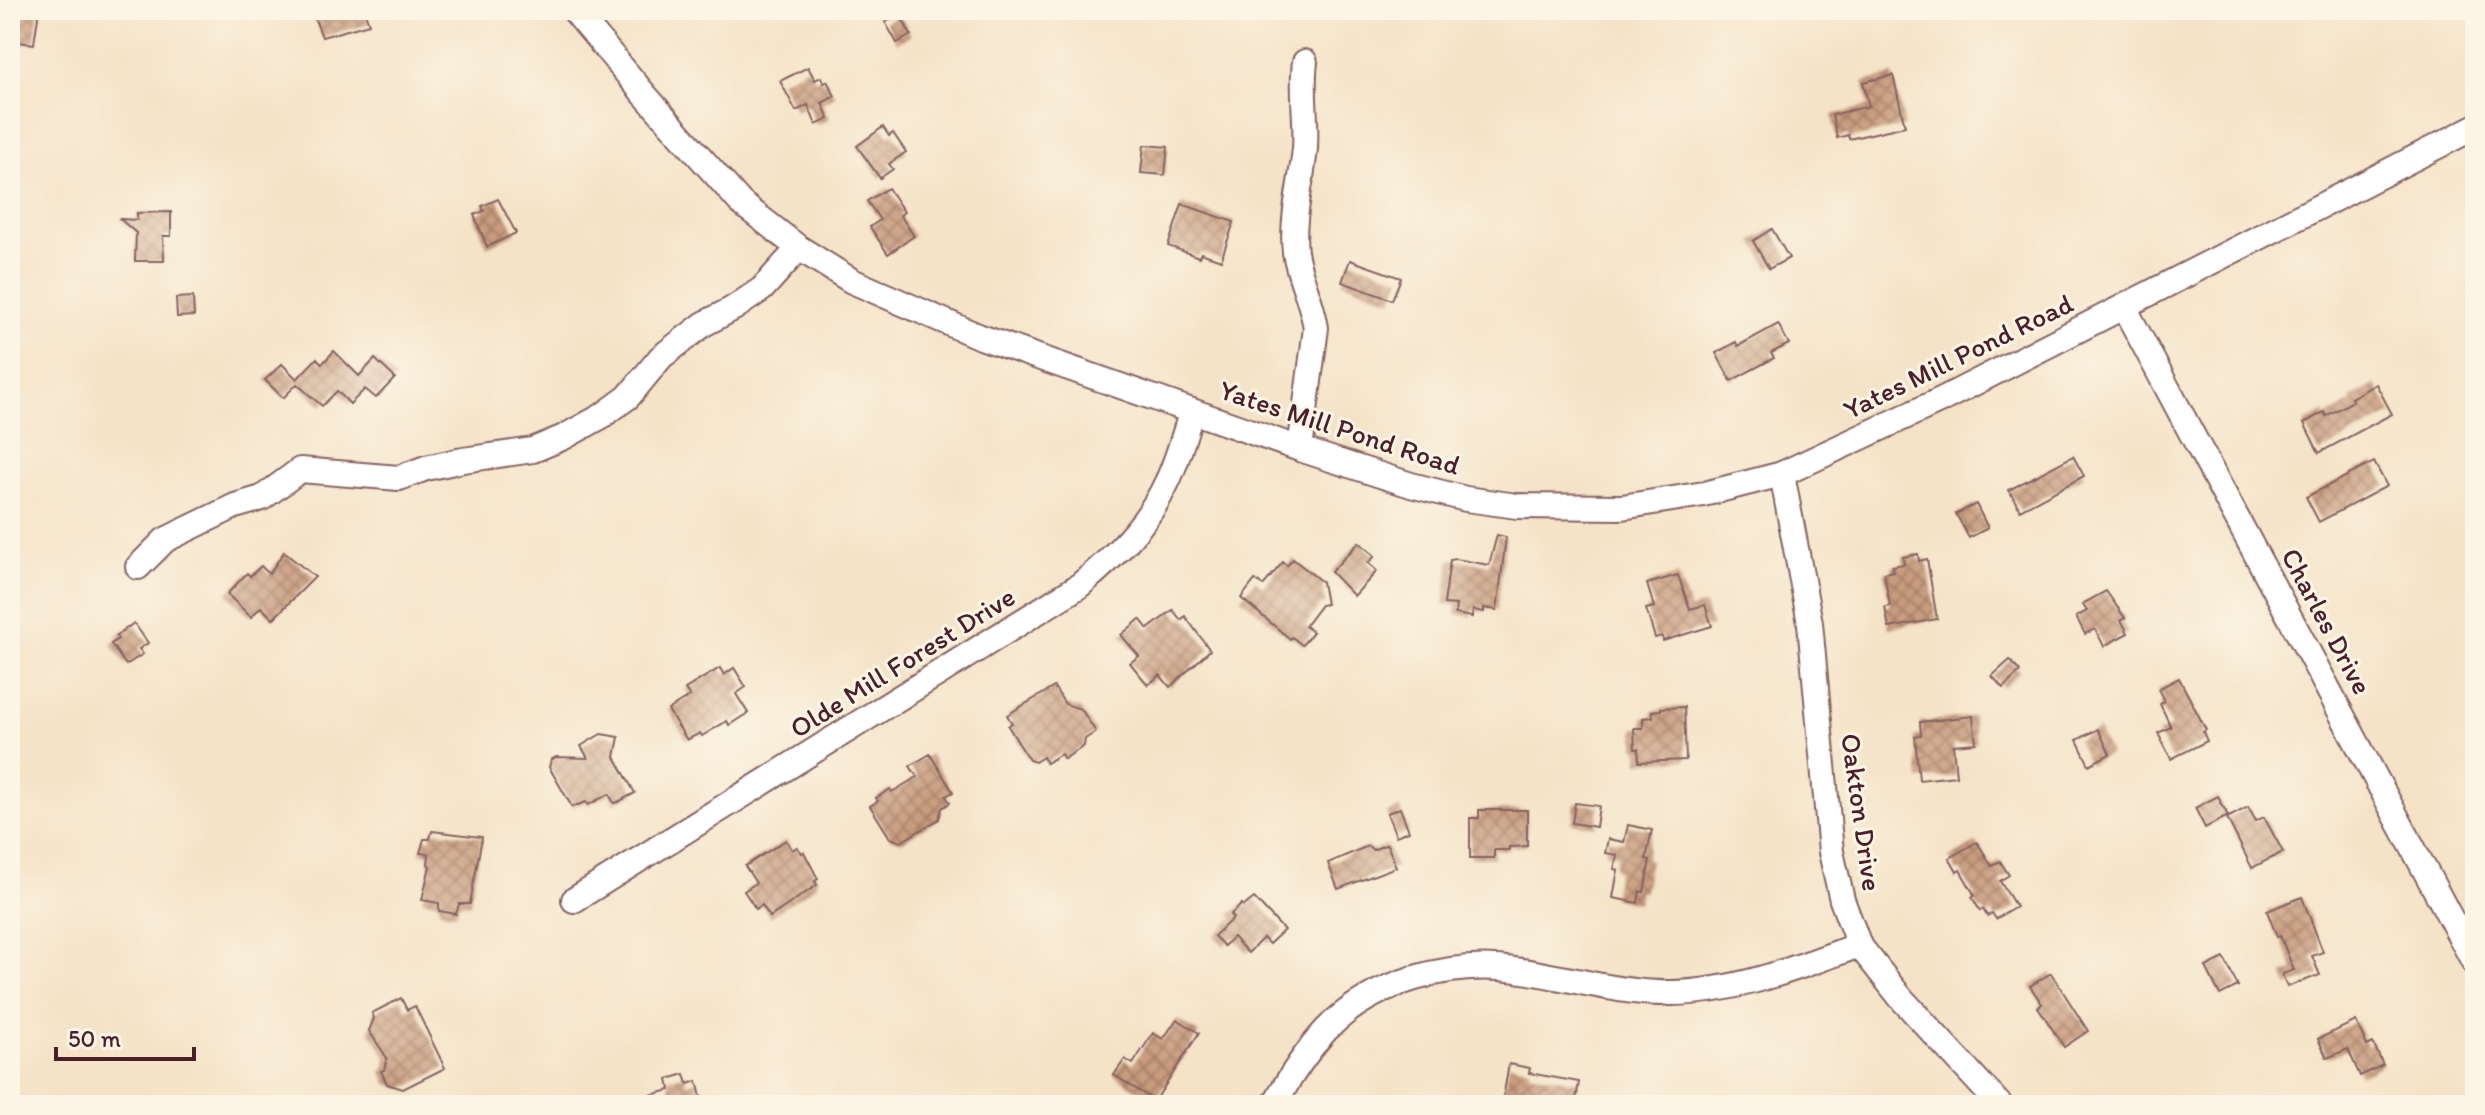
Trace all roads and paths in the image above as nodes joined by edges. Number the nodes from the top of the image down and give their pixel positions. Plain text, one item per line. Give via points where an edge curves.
1 (574, 10) edge
2 (1305, 62) dead end
3 (2475, 127) edge
4 (799, 248) junction
5 (2124, 307) junction
6 (1192, 411) junction
7 (1300, 449) junction
8 (1782, 474) junction
9 (138, 567) dead end
10 (574, 900) dead end
11 (1859, 945) junction
12 (2475, 964) edge
13 (1274, 1105) edge
14 (2000, 1105) edge

1 - 4 street, Yates Mill Pond Road via 741,203
2 - 7 street via 1305,144 1294,237 1316,328
3 - 5 street, Yates Mill Pond Road
4 - 6 street, Yates Mill Pond Road via 852,281 939,321
4 - 9 street via 762,289 661,357 628,397 564,437 533,450 463,460 399,478 300,470 262,498 165,540
5 - 8 street, Yates Mill Pond Road
5 - 12 street, Charles Drive
6 - 7 street, Yates Mill Pond Road
6 - 10 street, Olde Mill Forest Drive via 1168,481 1152,509 1124,545 1079,586
7 - 8 street, Yates Mill Pond Road via 1411,485 1517,506 1622,507
8 - 11 street, Oakton Drive via 1810,623 1831,852
11 - 13 street via 1796,968 1701,992 1634,991 1515,969 1468,966 1427,973 1387,989 1327,1029
11 - 14 street, Oakton Drive

